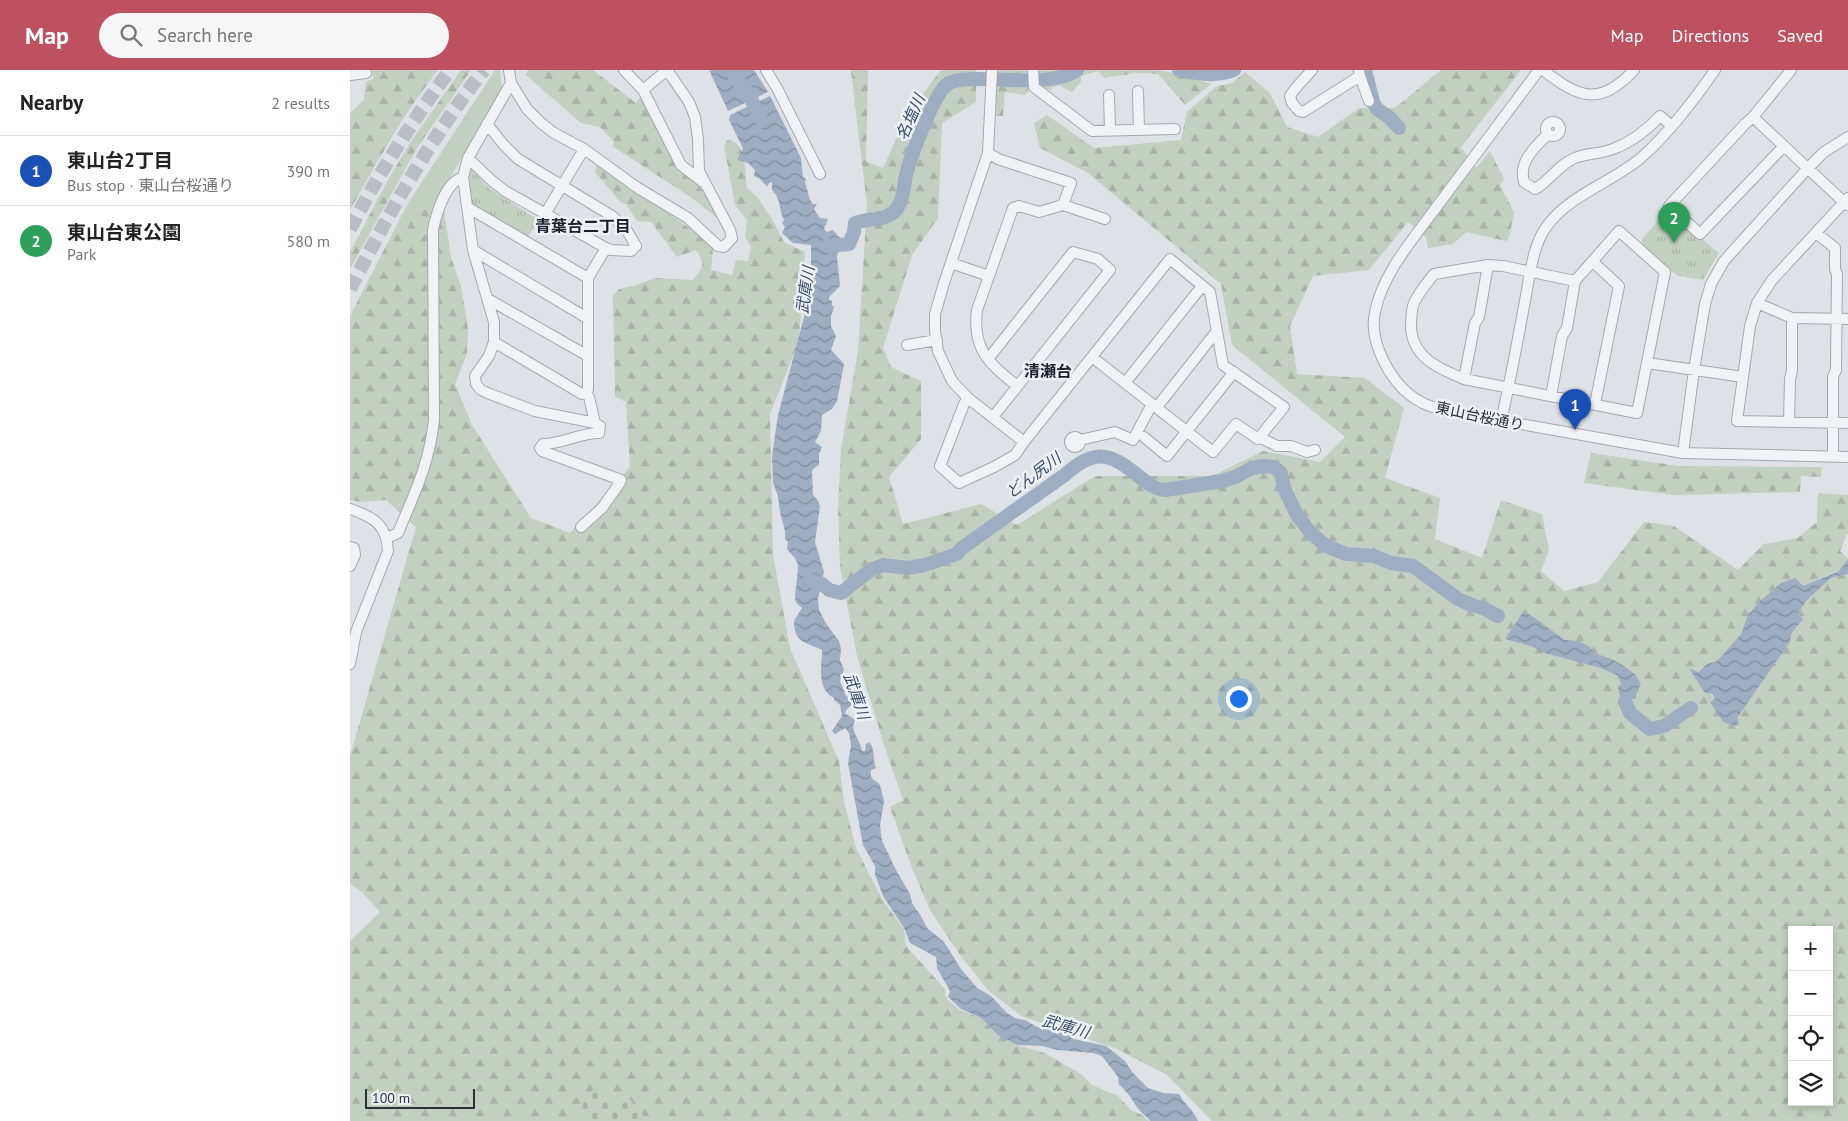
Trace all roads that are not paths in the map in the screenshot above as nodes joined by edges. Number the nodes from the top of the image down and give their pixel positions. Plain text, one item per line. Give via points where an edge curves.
1 (365, 70) edge
2 (509, 70) edge
3 (624, 70) edge
4 (766, 70) edge
5 (992, 70) edge
6 (1033, 70) edge
7 (1312, 70) edge
8 (1538, 70) edge
9 (1543, 70) edge
10 (1634, 70) edge
11 (1715, 70) edge
12 (1790, 70) edge
13 (1360, 73) edge
14 (350, 75) edge
15 (511, 83) junction
16 (643, 90) junction
17 (1138, 91) dead end
18 (1109, 95) dead end
19 (1369, 101) dead end
20 (1753, 117) junction
21 (487, 124) junction
22 (1671, 125) junction
23 (1175, 129) dead end
24 (1110, 130) junction
25 (1139, 130) junction
26 (1548, 134) dead end
27 (1848, 137) edge
28 (1784, 146) junction
29 (584, 149) junction
30 (988, 153) junction
31 (468, 158) junction
32 (1808, 168) junction
33 (820, 174) dead end
34 (463, 177) junction
35 (562, 185) junction
36 (707, 186) junction
37 (1847, 202) edge
38 (1063, 205) junction
39 (467, 207) junction
40 (545, 214) junction
41 (1105, 219) dead end
42 (1816, 232) junction
43 (606, 248) junction
44 (473, 250) junction
45 (1592, 262) junction
46 (951, 263) junction
47 (1488, 265) junction
48 (1531, 271) junction
49 (989, 276) junction
50 (588, 278) junction
51 (1575, 281) junction
52 (1202, 286) junction
53 (488, 299) junction
54 (1757, 303) junction
55 (587, 318) junction
56 (1792, 318) junction
57 (1836, 318) junction
58 (1848, 319) edge
59 (1216, 332) junction
60 (937, 340) junction
61 (494, 342) junction
62 (907, 345) dead end
63 (588, 356) junction
64 (1092, 357) junction
65 (988, 359) junction
66 (1648, 363) junction
67 (1694, 370) junction
68 (1234, 372) junction
69 (1743, 377) junction
70 (1464, 379) junction
71 (1125, 383) junction
72 (1017, 386) junction
73 (1508, 389) junction
74 (586, 393) junction
75 (1551, 396) junction
76 (968, 398) junction
77 (1595, 404) junction
78 (1154, 405) junction
79 (993, 417) junction
80 (1501, 421) junction
81 (1789, 422) junction
82 (595, 423) junction
83 (1848, 423) edge
84 (1833, 424) junction
85 (1187, 431) junction
86 (1144, 437) dead end
87 (1259, 437) junction
88 (1080, 440) dead end
89 (1024, 442) junction
90 (1315, 450) dead end
91 (1683, 453) junction
92 (1833, 457) junction
93 (1848, 457) edge
94 (350, 509) edge
95 (581, 527) dead end
96 (387, 538) junction
97 (350, 547) edge
98 (350, 566) edge
99 (350, 664) edge

1 - 14 street via 366,73
2 - 15 street
3 - 16 street
4 - 33 street
5 - 30 street
6 - 24 street via 1034,87 1092,131
7 - 13 street via 1290,96 1299,111 1303,112
8 - 80 street, 東山台桜通り via 1408,247 1381,293 1374,314 1378,345 1388,371 1401,387 1420,402 1442,410
9 - 10 street via 1575,92 1594,96 1623,82
11 - 22 street
12 - 20 street
13 - 19 street
15 - 21 street
15 - 29 street via 540,123
16 - 36 street via 682,165
16 - 36 street via 667,70 689,102 695,118 699,171
17 - 25 street
18 - 24 street
20 - 28 street
20 - 28 street via 1669,206 1700,234
21 - 31 street
21 - 35 street via 518,158
22 - 26 street via 1660,116 1647,130 1612,150 1573,158 1535,189 1524,182 1521,174 1524,162
22 - 48 street via 1642,156 1555,215 1539,240
23 - 25 street
24 - 25 street
27 - 32 street via 1824,152
28 - 32 street
29 - 35 street
29 - 36 street via 638,188 688,218 718,246 724,246 732,238 730,230
30 - 38 street via 1071,183
30 - 46 street
31 - 34 street
31 - 40 street via 504,191
32 - 37 street
32 - 67 street via 1724,261 1710,284
34 - 39 street
34 - 96 street via 452,183 432,229 434,420 430,449 422,478 398,532
35 - 40 street
35 - 43 street via 612,216 626,229 636,246 631,251
37 - 42 street
38 - 41 street
38 - 49 street via 1038,212 1019,206 1013,208
39 - 44 street
39 - 50 street
40 - 43 street
42 - 54 street via 1772,280
42 - 57 street via 1835,248
43 - 50 street
44 - 53 street
44 - 55 street
45 - 51 street
45 - 66 street via 1618,232 1665,272
45 - 77 street via 1619,286
46 - 49 street
46 - 60 street via 935,314
47 - 48 street
47 - 70 street
47 - 70 street via 1434,274 1414,303 1410,320 1412,336 1427,360 1439,369
48 - 51 street
48 - 73 street
49 - 65 street via 974,327
50 - 55 street
51 - 75 street
52 - 59 street via 1210,292
52 - 64 street via 1170,259
52 - 71 street
53 - 61 street via 494,322
53 - 63 street
54 - 56 street
54 - 69 street via 1750,326
55 - 63 street
56 - 57 street
56 - 81 street
57 - 58 street
57 - 84 street
59 - 68 street via 1223,365
59 - 78 street
60 - 62 street
60 - 76 street via 938,351 952,381
61 - 74 street via 582,394
61 - 82 street via 476,376 480,390 535,411
63 - 74 street
64 - 71 street
64 - 89 street
65 - 72 street
65 - 72 street via 1073,252 1098,259 1110,270
66 - 67 street
66 - 77 street via 1637,413
67 - 69 street
67 - 91 street
68 - 85 street
68 - 87 street via 1284,407
69 - 81 street via 1737,421
70 - 73 street
71 - 78 street
72 - 79 street
73 - 75 street
73 - 80 street
74 - 82 street
75 - 77 street
76 - 79 street
76 - 89 street via 940,466 959,483 1015,455
78 - 85 street
78 - 88 street via 1133,440 1115,432
79 - 89 street
80 - 91 street, 東山台桜通り
81 - 84 street
82 - 95 street via 600,426 599,433 586,433 543,444 540,448 621,480 602,508
83 - 84 street
84 - 92 street
85 - 86 street via 1167,456
85 - 87 street via 1213,452 1236,424
87 - 90 street via 1277,446 1291,446 1307,452
91 - 92 street, 東山台桜通り
92 - 93 street, 東山台桜通り
94 - 96 street via 372,518
96 - 99 street via 388,551 356,632
97 - 98 street via 354,548 355,555

